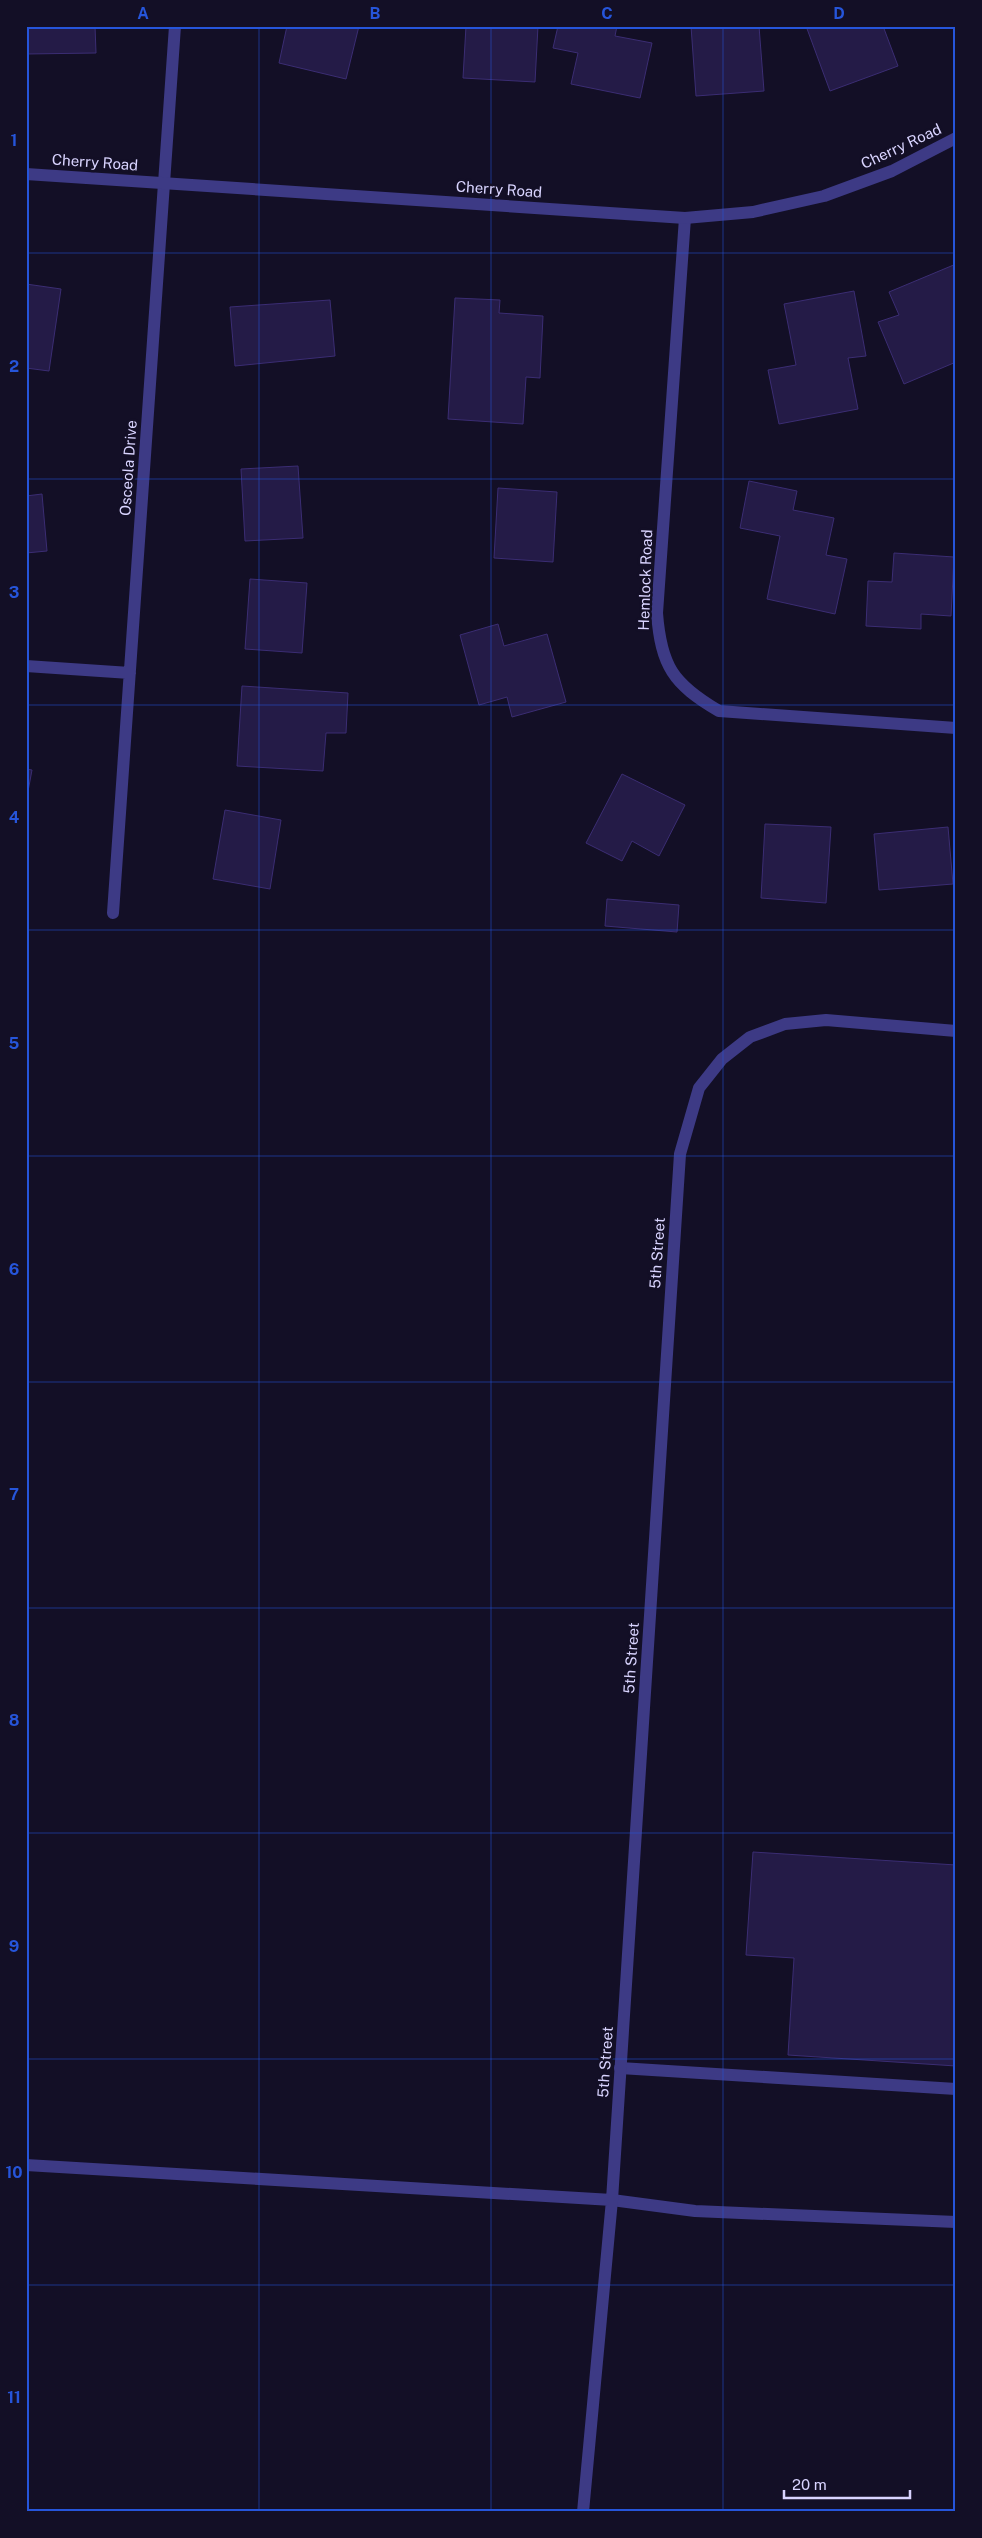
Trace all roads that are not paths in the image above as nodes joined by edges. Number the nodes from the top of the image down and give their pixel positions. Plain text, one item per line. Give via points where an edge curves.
1 (175, 26) edge
2 (956, 138) edge
3 (26, 174) edge
4 (164, 183) junction
5 (685, 218) junction
6 (26, 666) edge
7 (130, 673) junction
8 (956, 728) edge
9 (113, 913) dead end
10 (956, 1031) edge
11 (620, 2068) junction
12 (956, 2089) edge
13 (26, 2165) edge
14 (612, 2200) junction
15 (956, 2222) edge
16 (582, 2512) edge

1 - 4 street, Osceola Drive
2 - 5 street, Cherry Road via 892,171 824,196 753,212
3 - 4 street, Cherry Road
4 - 5 street, Cherry Road
4 - 7 street, Osceola Drive
5 - 8 street, Hemlock Road via 657,613 660,644 672,672 692,695 719,710
6 - 7 street
7 - 9 street, Osceola Drive
10 - 11 street, 5th Street via 826,1020 785,1024 750,1037 722,1059 699,1088 680,1154
11 - 12 street
11 - 14 street, 5th Street
13 - 14 street
14 - 15 street via 695,2211
14 - 16 street, 5th Street

